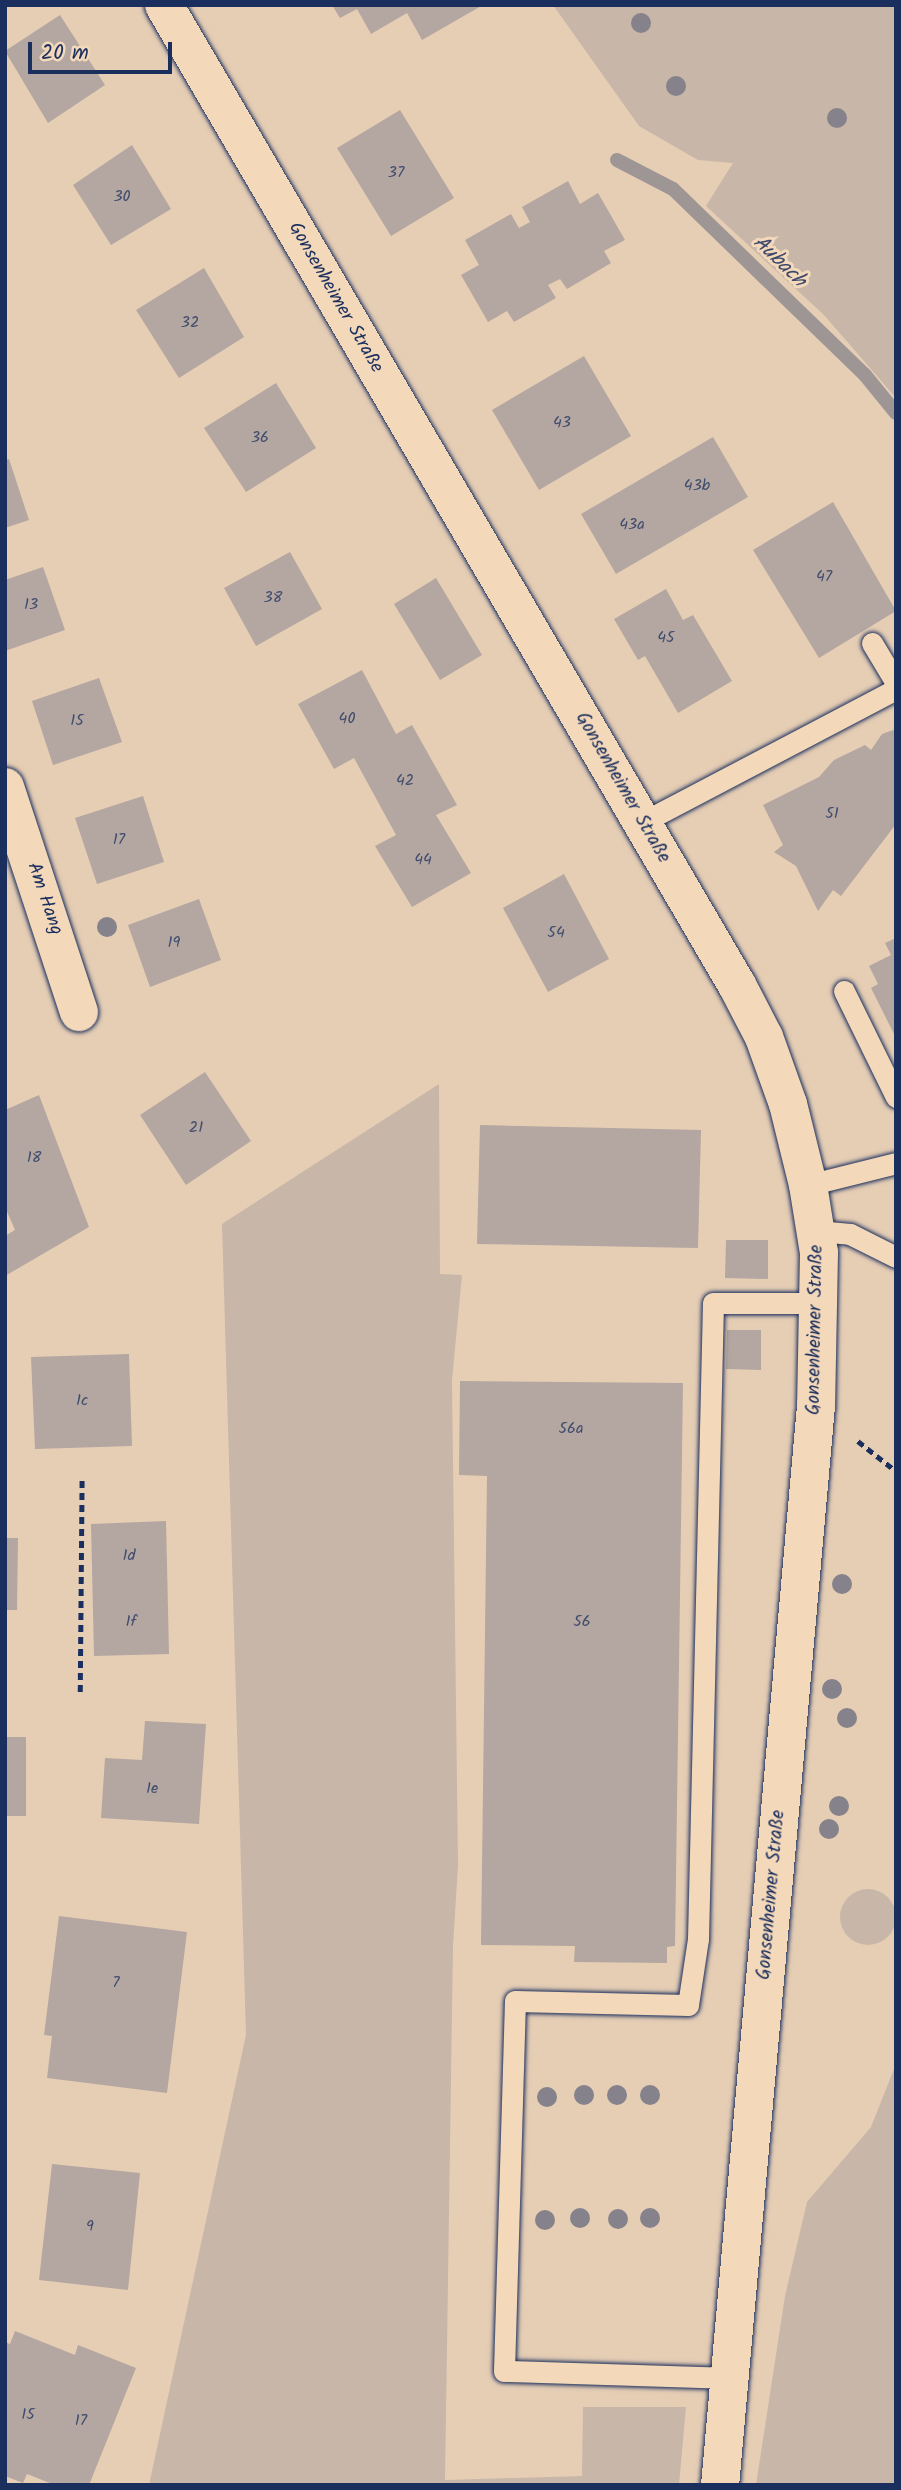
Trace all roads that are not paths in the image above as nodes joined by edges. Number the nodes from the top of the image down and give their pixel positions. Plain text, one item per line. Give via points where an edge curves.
1 (164, 5) edge
2 (872, 643) dead end
3 (896, 684) edge
4 (896, 689) edge
5 (5, 786) edge
6 (643, 822) junction
7 (844, 991) dead end
8 (79, 1012) dead end
9 (896, 1097) edge
10 (891, 1169) edge
11 (808, 1185) junction
12 (817, 1231) junction
13 (896, 1258) edge
14 (819, 1303) junction
15 (729, 2378) junction
16 (720, 2485) edge

1 - 6 main road, Gonsenheimer Straße
2 - 3 lane
4 - 6 lane
5 - 8 main road, Am Hang
6 - 11 main road, Gonsenheimer Straße via 764,1037 788,1104
7 - 9 lane
10 - 11 lane
11 - 12 main road, Gonsenheimer Straße
12 - 13 lane via 850,1234
12 - 14 main road, Gonsenheimer Straße
14 - 15 main road, Gonsenheimer Straße via 816,1406
14 - 15 lane via 713,1303 698,1940 688,2005 515,2001 504,2371
15 - 16 main road, Gonsenheimer Straße

